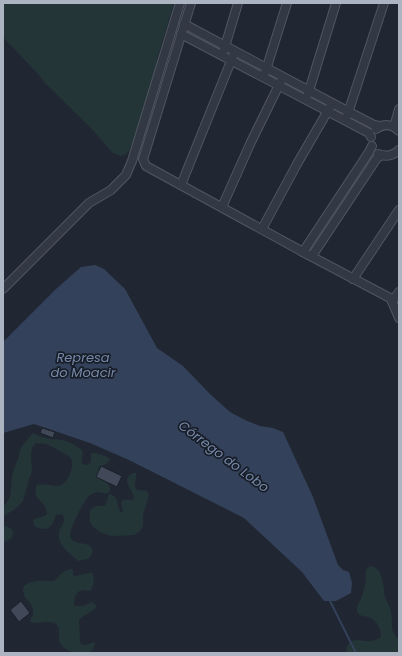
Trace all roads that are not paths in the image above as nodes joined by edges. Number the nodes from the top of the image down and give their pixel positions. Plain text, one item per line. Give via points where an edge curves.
1 (180, 3) edge
2 (191, 3) edge
3 (238, 3) edge
4 (287, 3) edge
5 (336, 3) edge
6 (384, 3) edge
7 (184, 24) junction
8 (181, 34) junction
9 (225, 46) junction
10 (234, 51) junction
11 (222, 56) junction
12 (231, 60) junction
13 (267, 68) junction
14 (283, 77) junction
15 (264, 78) junction
16 (279, 86) junction
17 (309, 91) junction
18 (306, 100) junction
19 (332, 103) junction
20 (399, 109) edge
21 (328, 111) junction
22 (349, 112) junction
23 (346, 120) junction
24 (380, 126) junction
25 (397, 127) edge
26 (371, 137) junction
27 (372, 146) junction
28 (382, 155) junction
29 (397, 155) edge
30 (181, 185) junction
31 (222, 207) junction
32 (399, 210) edge
33 (262, 229) junction
34 (303, 252) junction
35 (312, 256) junction
36 (354, 279) junction
37 (3, 289) edge
38 (399, 292) edge
39 (392, 302) junction
40 (399, 318) edge

1 - 37 street via 126,175 111,190 89,203
2 - 7 street
3 - 9 street
4 - 13 street
5 - 17 street
6 - 22 street
7 - 8 street
7 - 9 street
8 - 11 street
8 - 30 street via 143,159 146,166
9 - 10 street
9 - 11 street
10 - 12 street
10 - 13 street
11 - 12 street
12 - 15 street
12 - 30 street
13 - 14 street
13 - 15 street
14 - 16 street
14 - 17 street
15 - 16 street
16 - 18 street
16 - 31 street
17 - 18 street
17 - 19 street
18 - 21 street
19 - 21 street
19 - 22 street
20 - 25 street
21 - 23 street
21 - 33 street
22 - 23 street
22 - 24 street
23 - 26 street via 369,133
24 - 25 street
24 - 26 street
26 - 27 street
27 - 28 street
27 - 34 street
28 - 29 street
28 - 35 street via 377,158
30 - 31 street
31 - 33 street
32 - 36 street
33 - 34 street
34 - 35 street
35 - 36 street
36 - 39 street via 390,298
38 - 39 street
39 - 40 street

